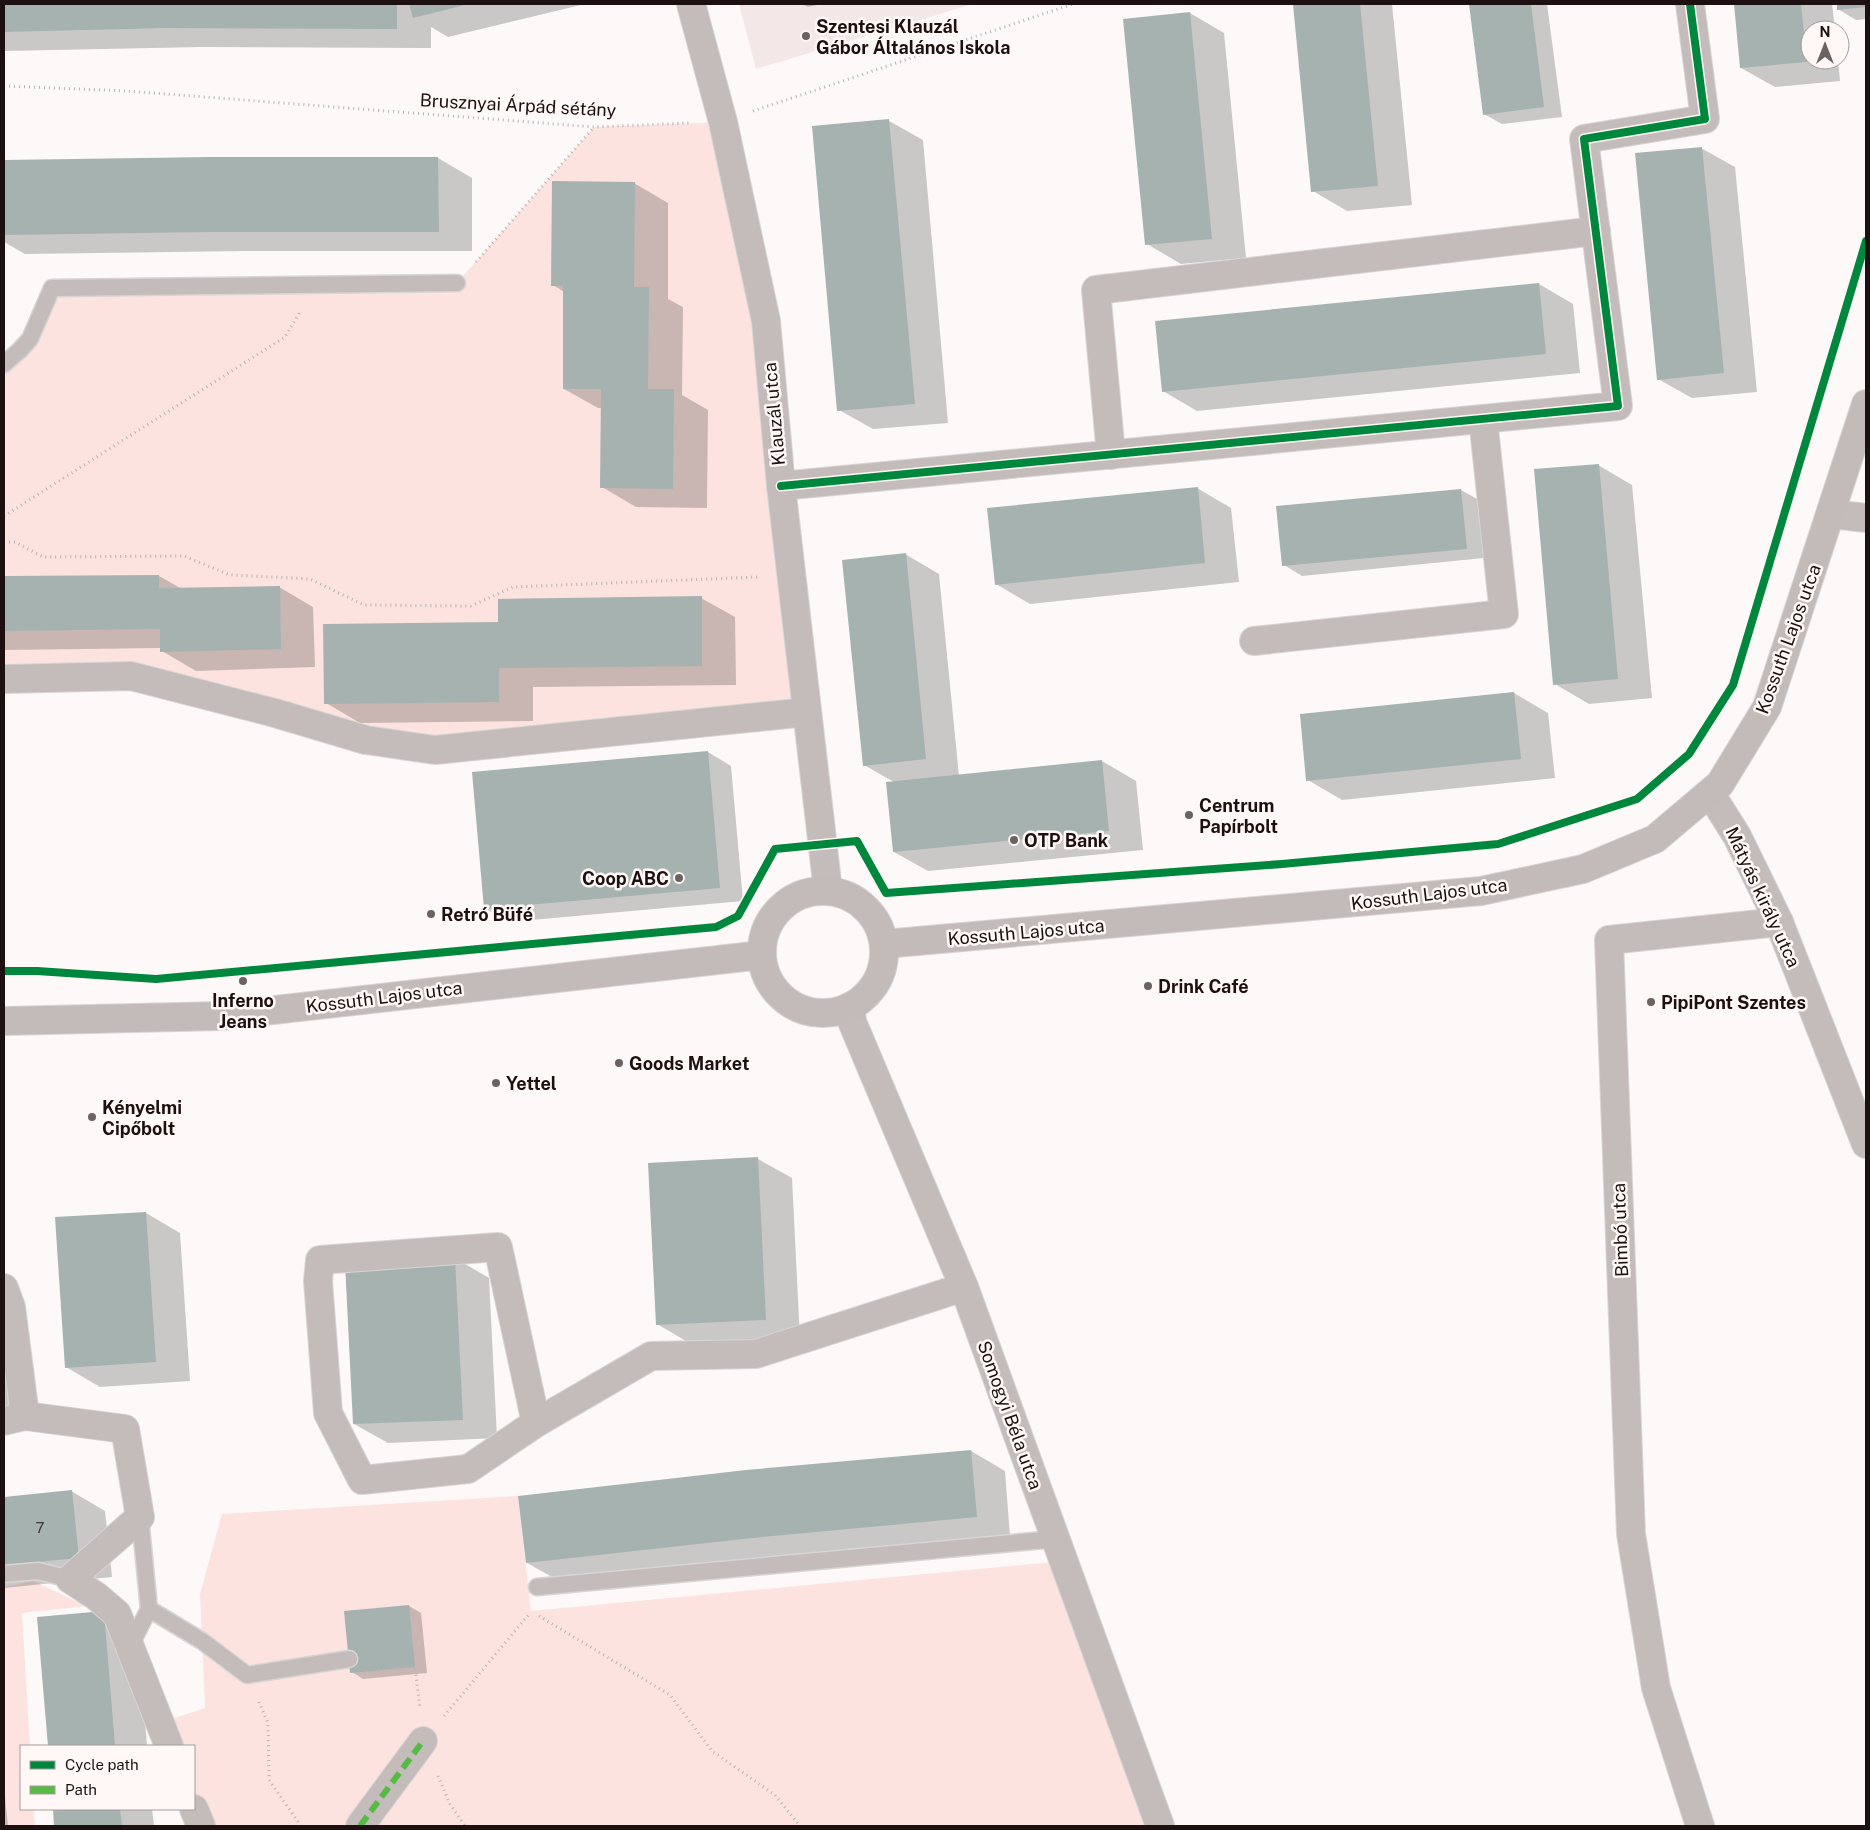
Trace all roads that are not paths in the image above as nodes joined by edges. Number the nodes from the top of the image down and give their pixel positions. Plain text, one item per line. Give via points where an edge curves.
1 (691, 4) edge
2 (1690, 4) edge
3 (1596, 231) junction
4 (457, 284) road end
5 (4, 364) edge
6 (1866, 404) edge
7 (1484, 419) junction
8 (1111, 454) junction
9 (781, 486) junction
10 (1831, 514) junction
11 (1866, 518) edge
12 (1254, 641) dead end
13 (4, 680) edge
14 (808, 712) junction
15 (1710, 793) junction
16 (828, 891) junction
17 (1779, 922) junction
18 (884, 944) junction
19 (762, 955) junction
20 (849, 1007) junction
21 (4, 1020) edge
22 (1866, 1144) edge
23 (964, 1287) junction
24 (4, 1288) edge
25 (14, 1419) edge
26 (536, 1423) junction
27 (140, 1517) junction
28 (1055, 1539) junction
29 (4, 1574) edge
30 (70, 1579) junction
31 (537, 1588) dead end
32 (149, 1609) junction
33 (130, 1646) junction
34 (345, 1659) road end
35 (423, 1741) road end
36 (169, 1745) edge
37 (194, 1810) edge
38 (201, 1826) edge
39 (360, 1826) edge
40 (1160, 1826) edge
41 (1700, 1826) edge

1 - 9 street, Klauzál utca via 722,122 766,321
2 - 3 street via 1705,119 1584,139
3 - 7 street via 1618,406
3 - 8 street via 1096,290
4 - 5 lane via 52,288 30,339
6 - 10 street, Kossuth Lajos utca
7 - 8 street
7 - 12 street via 1504,614
8 - 9 street
9 - 14 street, Klauzál utca
10 - 11 street
10 - 15 street, Kossuth Lajos utca via 1767,707 1720,784
13 - 14 street via 131,676 366,740 435,750
14 - 16 street, Klauzál utca
15 - 17 street, Mátyás király utca via 1737,836
15 - 18 street, Kossuth Lajos utca via 1646,843 1583,869 1481,892
16 - 18 street via 849,896 864,905 876,919
16 - 19 street via 798,896 784,905 764,933
17 - 22 street, Mátyás király utca
17 - 41 street, Bimbó utca via 1609,940 1631,1534 1656,1688
18 - 20 street via 880,976 870,993
19 - 20 street via 771,984 783,999 798,1009 816,1014 835,1013
19 - 21 street, Kossuth Lajos utca via 222,1016
20 - 23 street, Somogyi Béla utca via 853,1024
23 - 26 street via 756,1354 651,1356
23 - 28 street, Somogyi Béla utca
24 - 25 street via 11,1307
25 - 27 street via 126,1429
26 - 26 street via 498,1247 320,1260 318,1281 328,1413 362,1480 468,1469
27 - 30 street
27 - 32 lane
28 - 31 lane
28 - 40 street, Somogyi Béla utca
29 - 30 lane via 38,1571
30 - 33 street via 116,1614
32 - 33 lane
32 - 34 lane via 202,1641 247,1676
33 - 36 street
35 - 39 street
37 - 38 street

